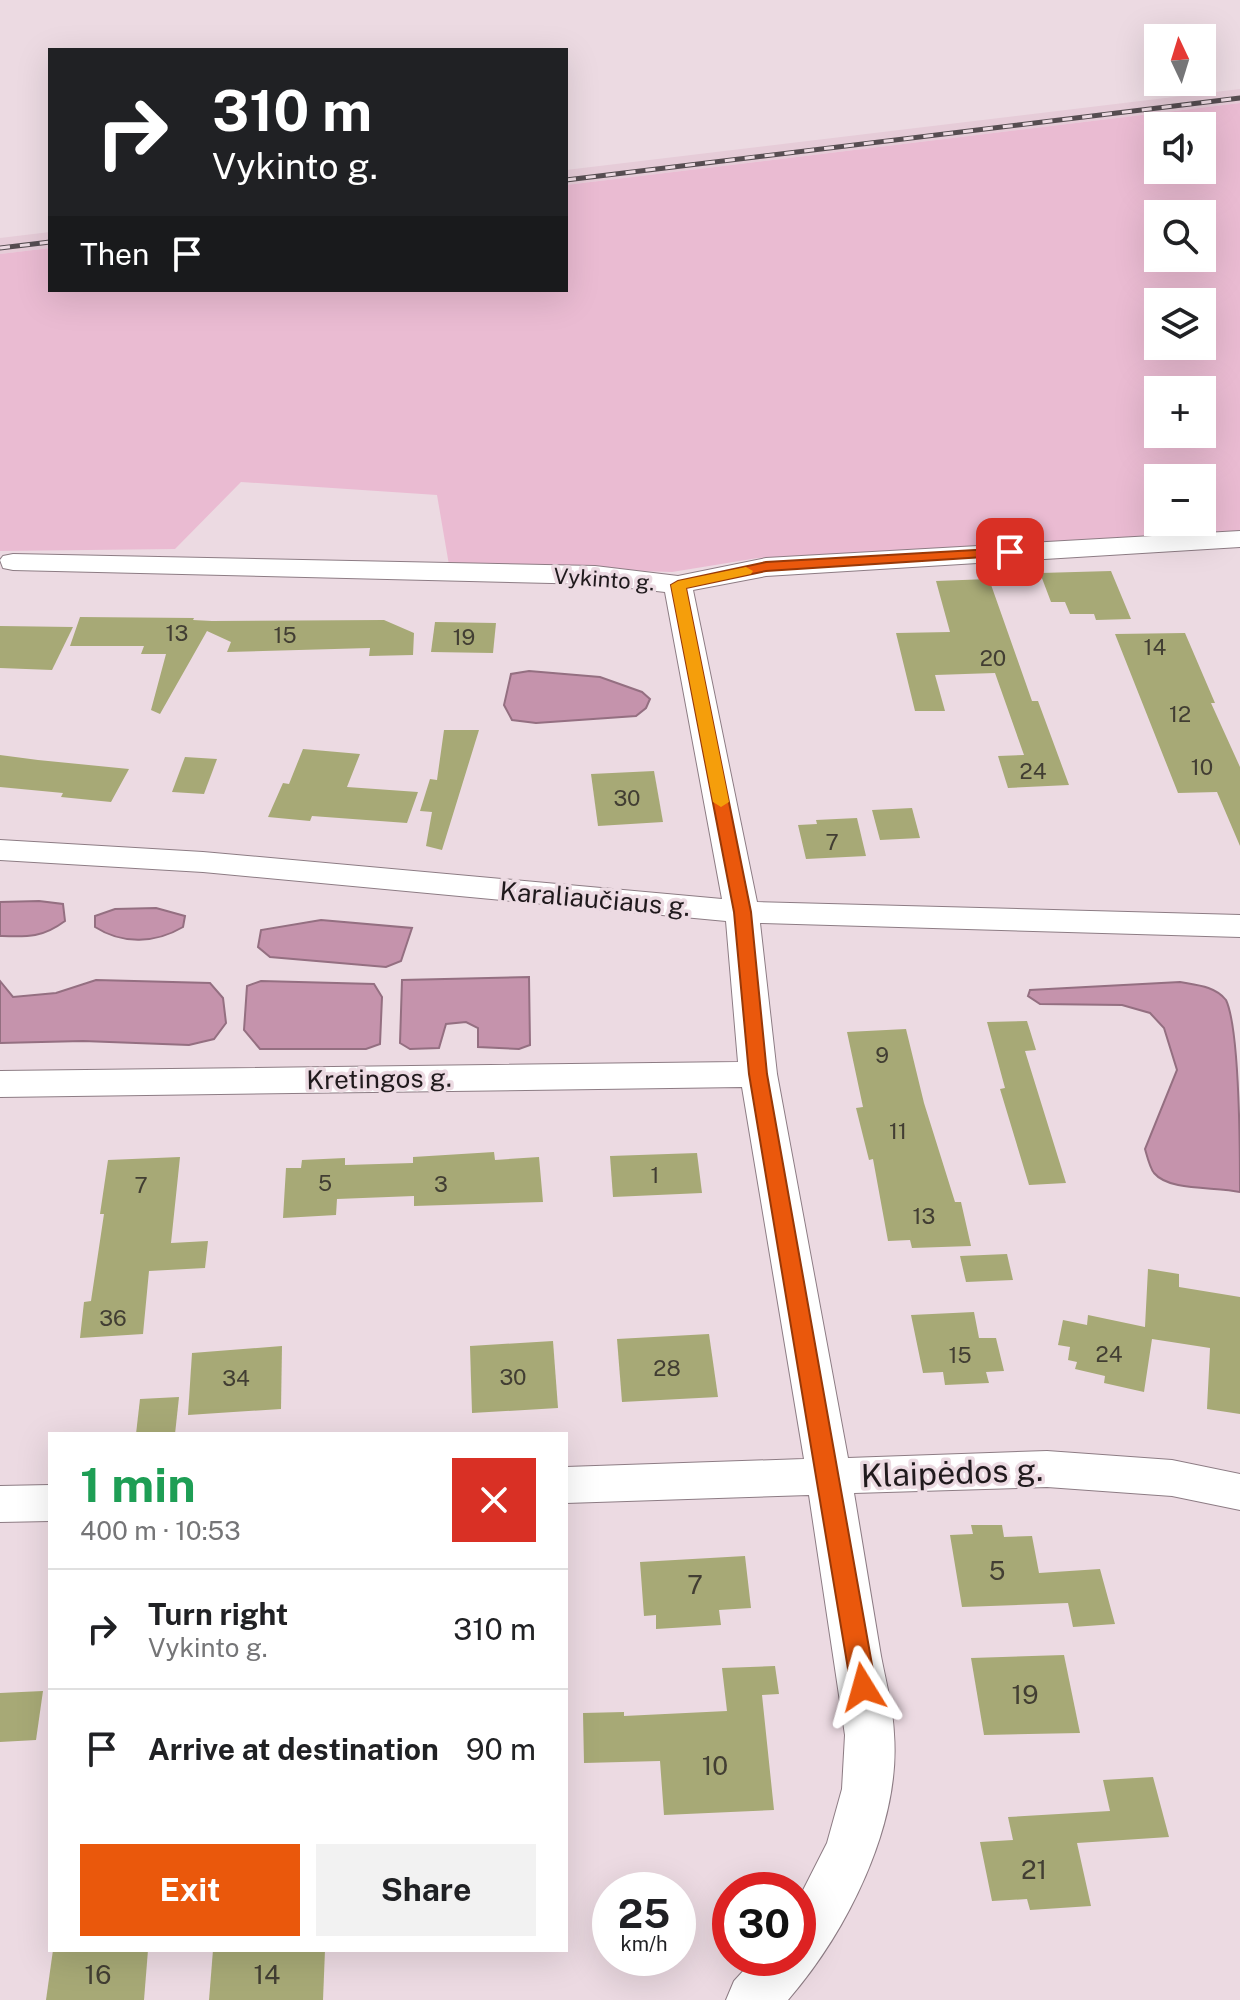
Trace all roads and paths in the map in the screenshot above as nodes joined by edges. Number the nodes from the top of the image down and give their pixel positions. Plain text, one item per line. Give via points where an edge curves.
1 (1240, 539) edge
2 (13, 562) dead end
3 (678, 585) junction
4 (0, 850) edge
5 (742, 912) junction
6 (1240, 926) edge
7 (758, 1074) junction
8 (0, 1084) edge
9 (829, 1477) junction
10 (568, 1485) edge
11 (1240, 1492) edge
12 (48, 1503) edge
13 (0, 1504) edge
14 (816, 1918) edge
15 (774, 1976) edge
16 (753, 2000) edge

1 - 3 street, Vykinto g. via 766,567
2 - 3 street, Vykinto g. via 595,575
3 - 5 street
4 - 5 street, Karaliaučiaus g. via 203,862
5 - 6 street, Karaliaučiaus g.
5 - 7 street
7 - 8 street, Kretingos g.
7 - 9 street
9 - 10 street, Klaipėdos g.
9 - 11 street, Klaipėdos g. via 1047,1469 1172,1478
9 - 14 street via 870,1735 867,1789 852,1845
12 - 13 street
15 - 16 street

